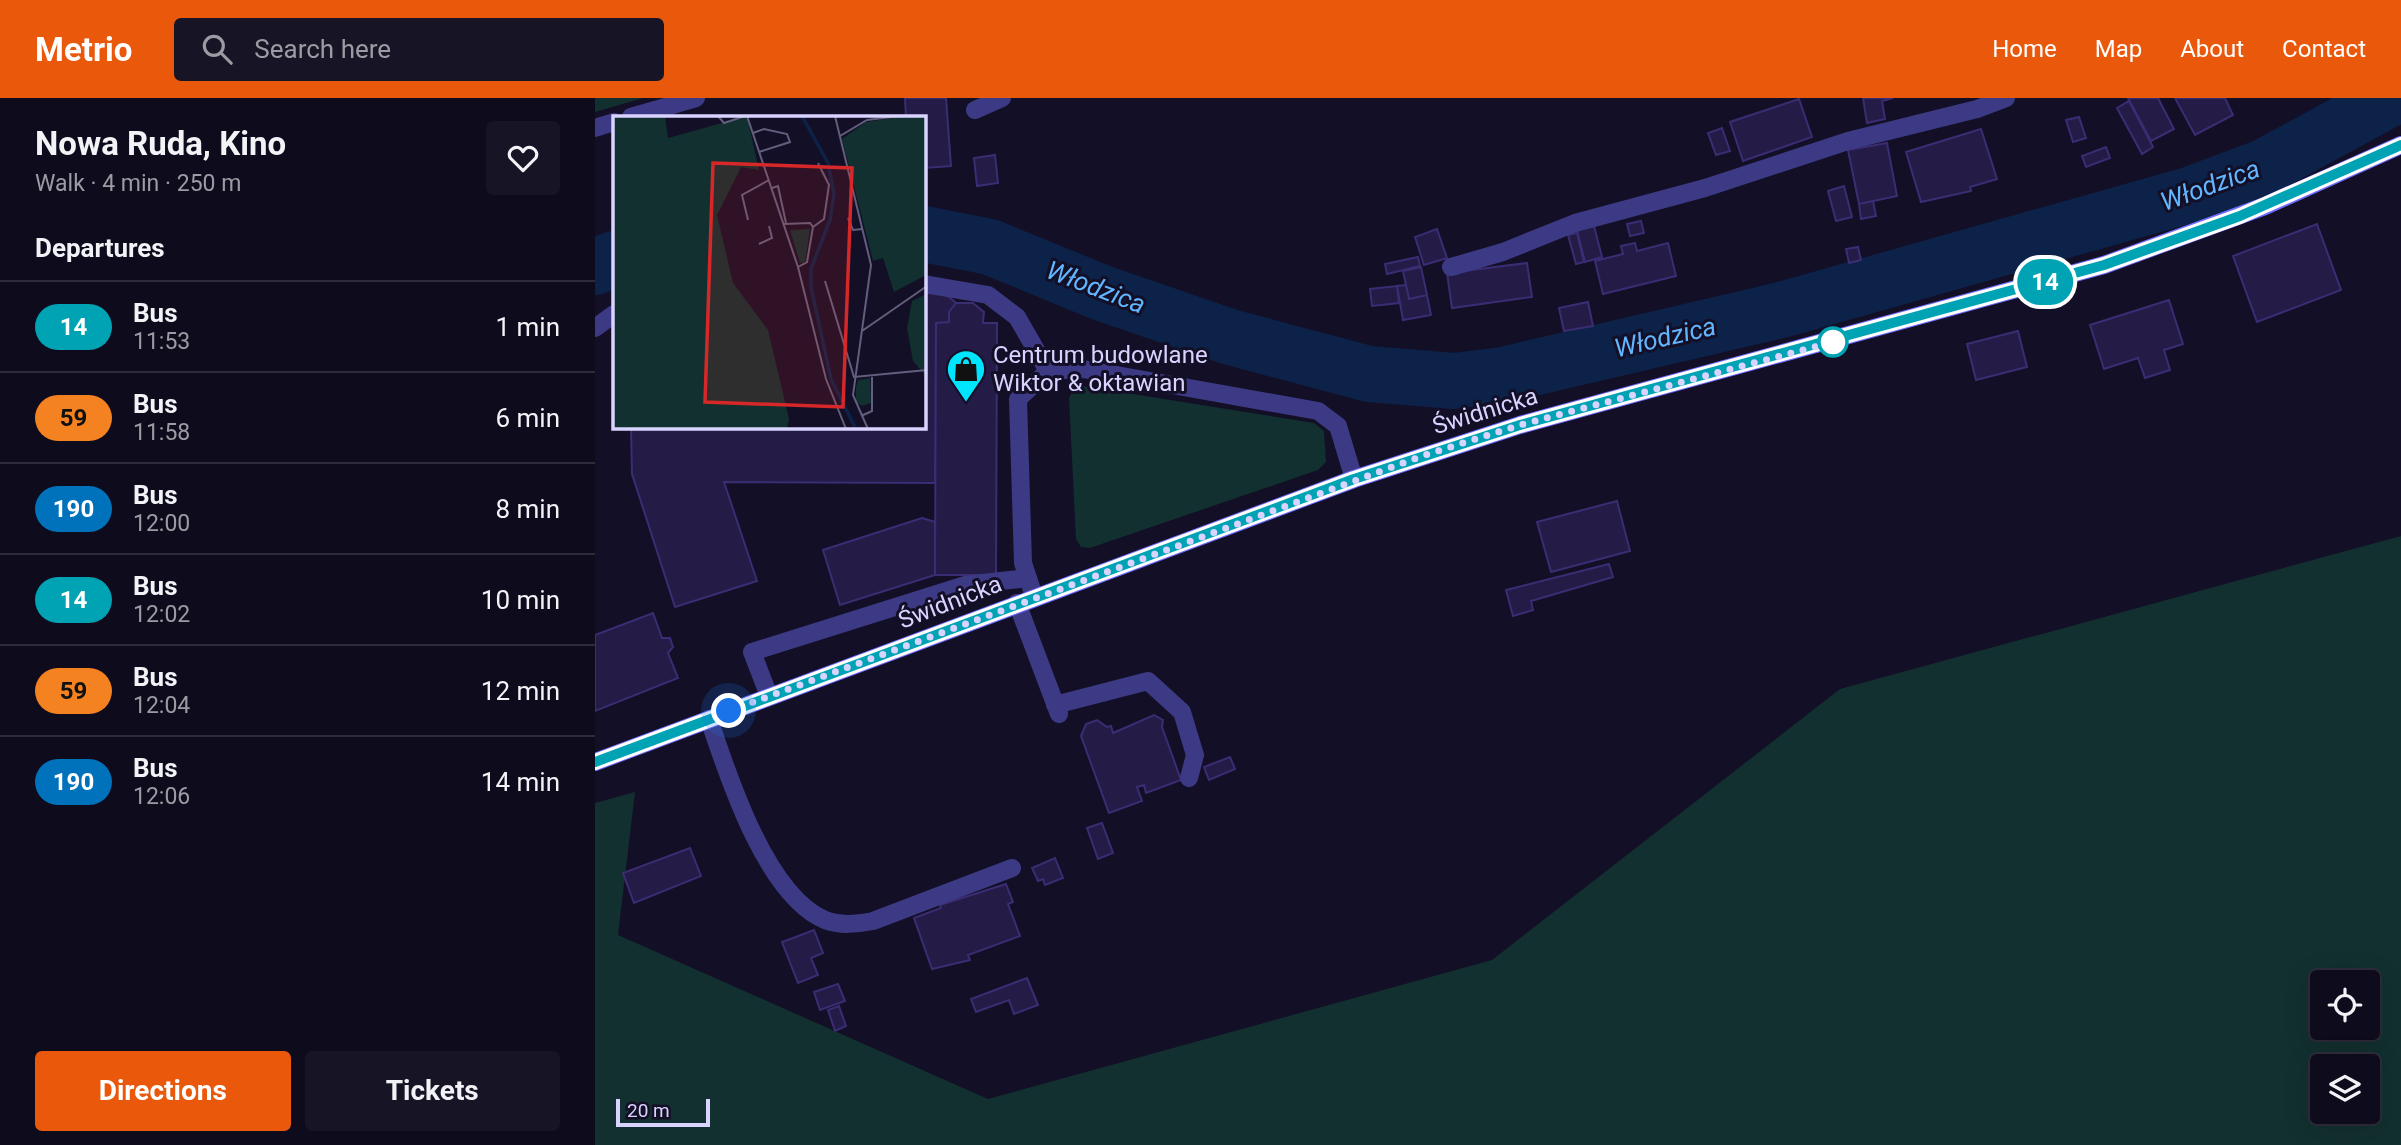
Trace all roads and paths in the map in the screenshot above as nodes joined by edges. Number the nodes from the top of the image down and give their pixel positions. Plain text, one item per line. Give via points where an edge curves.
1 (696, 98) edge
2 (1002, 98) edge
3 (2006, 98) edge
4 (975, 110) dead end
5 (634, 116) edge
6 (613, 122) edge
7 (595, 128) edge
8 (2401, 145) edge
9 (1451, 267) dead end
10 (926, 284) edge
11 (613, 315) edge
12 (595, 328) edge
13 (1048, 371) junction
14 (1354, 479) junction
15 (1028, 578) junction
16 (1025, 600) junction
17 (769, 696) junction
18 (709, 719) junction
19 (595, 762) edge
20 (1189, 778) dead end
21 (1012, 868) dead end

1 - 5 street
2 - 4 street
3 - 9 street via 1575,223
6 - 7 street
8 - 14 street, Świdnicka via 2253,211 2104,265 1520,425
10 - 13 street via 988,295 1017,317
11 - 12 street
13 - 14 street via 1083,369 1318,411 1338,426
13 - 15 street via 1018,399 1023,563
14 - 16 street, Świdnicka
15 - 16 street
15 - 17 street via 965,585 752,652
16 - 17 street, Świdnicka
16 - 20 street via 1057,711 1148,681 1182,712 1195,755
17 - 18 street, Świdnicka
18 - 19 street, Świdnicka
18 - 21 street via 773,871 786,891 825,920 849,925 873,921

